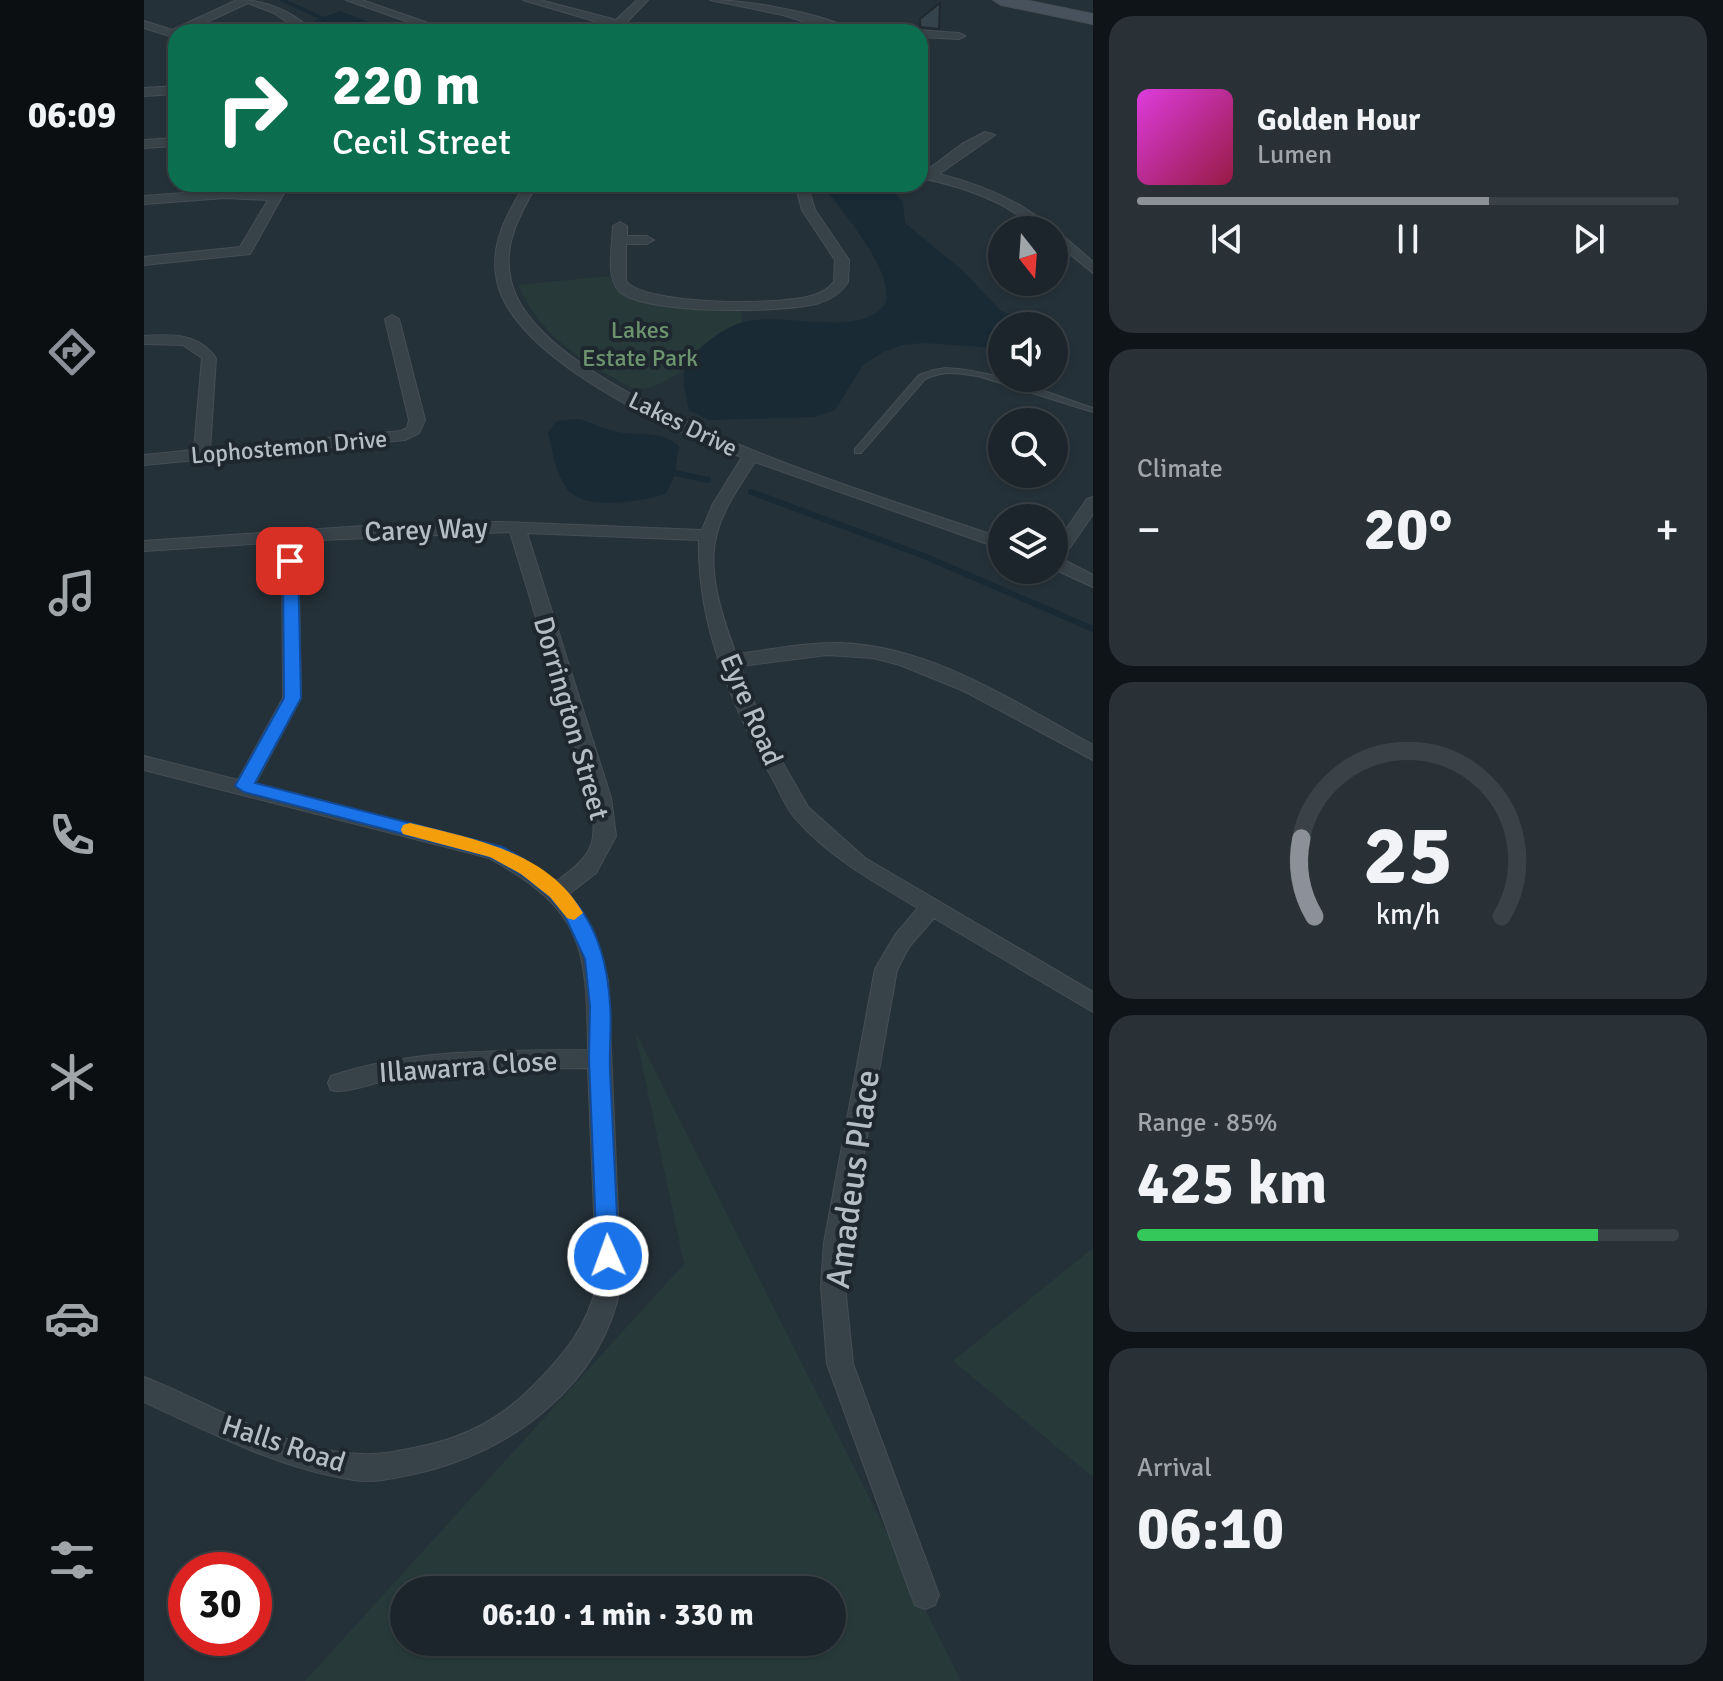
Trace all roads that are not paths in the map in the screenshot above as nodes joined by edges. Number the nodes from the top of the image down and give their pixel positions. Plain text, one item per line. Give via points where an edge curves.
1 (245, 0) edge
2 (351, 0) edge
3 (528, 0) edge
4 (643, 0) edge
5 (715, 0) edge
6 (1001, 0) edge
7 (1093, 19) edge
8 (144, 24) edge
9 (194, 24) edge
10 (297, 24) edge
11 (424, 24) edge
12 (602, 24) edge
13 (618, 24) edge
14 (823, 24) edge
15 (168, 31) edge
16 (928, 34) edge
17 (959, 36) dead end
18 (168, 90) edge
19 (144, 92) edge
20 (989, 135) dead end
21 (168, 142) edge
22 (144, 144) edge
23 (928, 173) edge
24 (928, 176) edge
25 (252, 192) edge
26 (279, 192) edge
27 (525, 192) edge
28 (803, 192) edge
29 (144, 200) edge
30 (1026, 216) edge
31 (647, 240) dead end
32 (1068, 246) edge
33 (144, 261) edge
34 (1093, 269) edge
35 (392, 319) dead end
36 (144, 340) edge
37 (1093, 410) edge
38 (858, 451) dead end
39 (202, 455) junction
40 (751, 456) junction
41 (144, 460) edge
42 (1093, 502) edge
43 (517, 528) junction
44 (708, 535) junction
45 (290, 536) junction
46 (988, 539) edge
47 (1068, 540) edge
48 (144, 546) edge
49 (1068, 569) edge
50 (1093, 582) edge
51 (732, 661) junction
52 (1093, 753) edge
53 (144, 763) edge
54 (244, 786) junction
55 (557, 892) junction
56 (930, 908) junction
57 (1093, 1003) edge
58 (599, 1059) junction
59 (339, 1083) dead end
60 (144, 1389) edge
61 (925, 1595) dead end

1 - 9 street
1 - 10 street
2 - 11 street
3 - 12 street
4 - 13 street
5 - 14 street
6 - 7 street
8 - 15 street
16 - 17 street
18 - 19 street
20 - 23 street
21 - 22 street
24 - 30 street via 1001,200
25 - 29 street
26 - 33 street via 239,254
27 - 40 street, Lakes Drive via 503,236 500,262 507,293 531,329 577,369 679,426
28 - 31 street via 810,214 843,265 840,283 816,300 711,303 634,295 619,281 620,233
32 - 34 street
35 - 39 street, Lophostemon Drive via 417,420 414,430 393,438
36 - 39 street via 194,342 209,358
37 - 38 lane via 978,375 934,372 922,377
39 - 41 street, Lophostemon Drive
40 - 44 street, Eyre Road
40 - 46 street, Lakes Drive
42 - 47 street
43 - 44 street, Carey Way
43 - 45 street, Carey Way
43 - 55 street, Dorrington Street via 601,798 606,836 589,868
44 - 51 street, Eyre Road via 713,615
45 - 48 street, Carey Way
45 - 54 street via 292,698
49 - 50 street
51 - 52 street via 840,648 899,658 940,673
51 - 56 street, Eyre Road via 755,730 801,812 858,863
53 - 54 street, Halls Road
54 - 55 street, Halls Road via 495,852
55 - 58 street, Halls Road via 584,931 595,959
56 - 57 street, Eyre Road
56 - 61 street, Amadeus Place via 886,969 836,1243 833,1286 840,1364
58 - 59 street, Illawarra Close via 424,1064 368,1072
58 - 60 street, Halls Road via 606,1312 570,1365 508,1427 472,1446 433,1457 358,1467 307,1456

